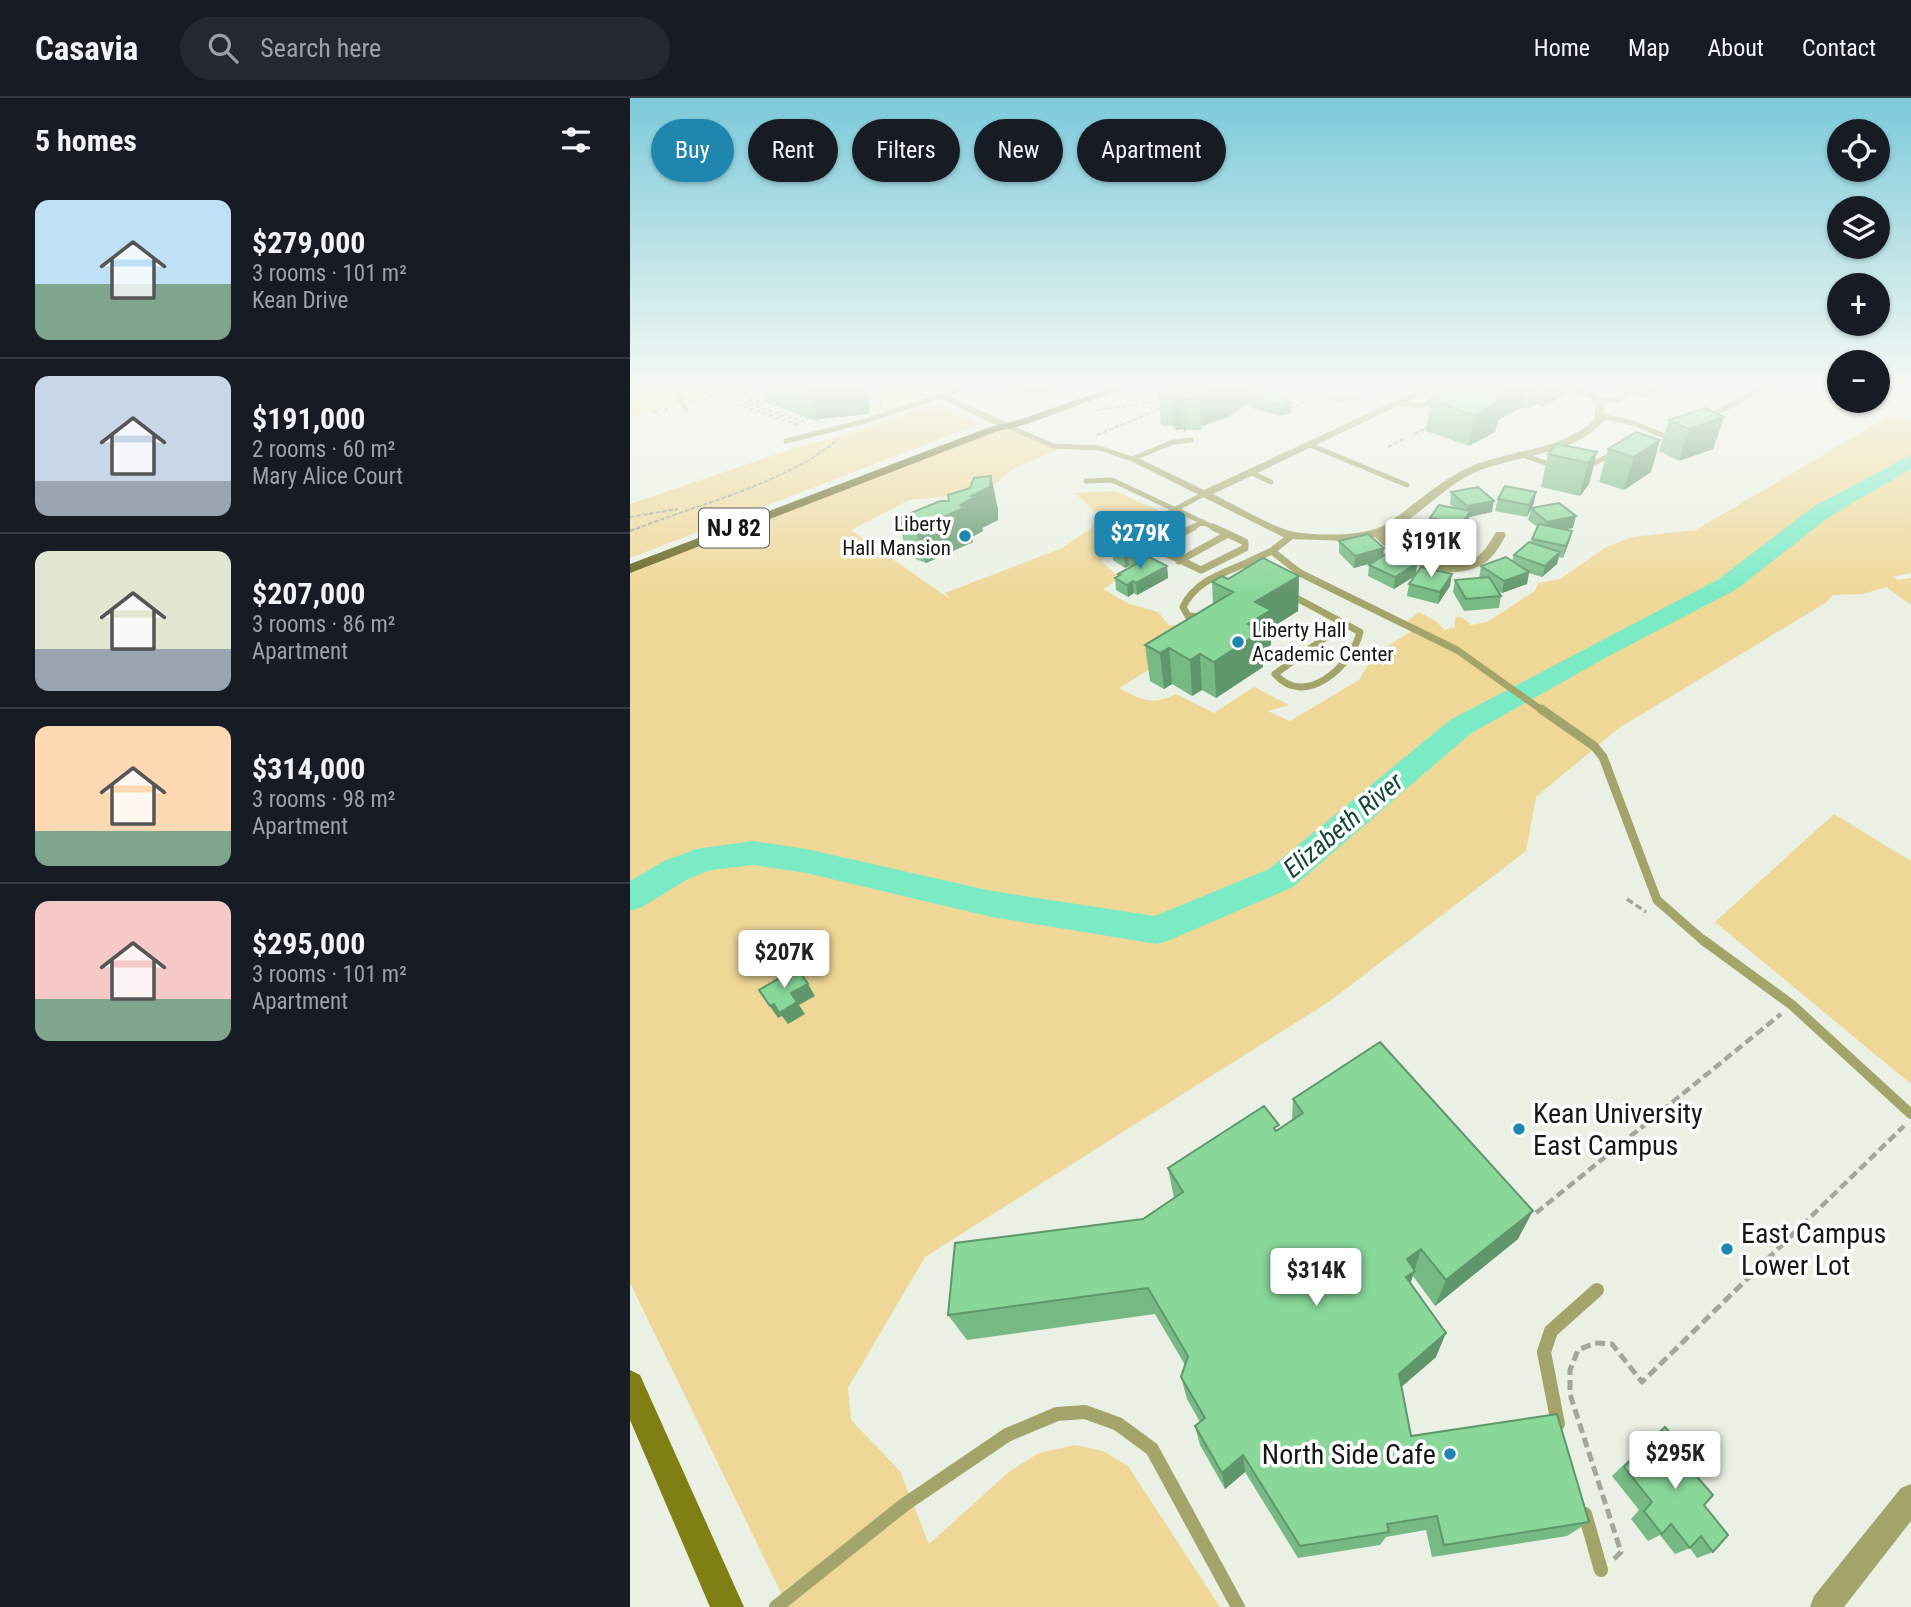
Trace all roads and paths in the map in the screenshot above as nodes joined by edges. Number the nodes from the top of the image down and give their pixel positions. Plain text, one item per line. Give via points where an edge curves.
1 (816, 455) edge
2 (925, 455) edge
3 (1120, 455) edge
4 (1141, 455) edge
5 (1287, 455) edge
6 (1335, 455) edge
7 (1515, 455) edge
8 (1523, 455) edge
9 (1612, 455) edge
10 (1132, 459) junction
11 (1566, 469) edge
12 (1578, 470) edge
13 (1250, 472) junction
14 (1086, 481) dead end
15 (1271, 482) dead end
16 (1407, 485) dead end
17 (1206, 493) junction
18 (687, 508) junction
19 (1176, 510) junction
20 (630, 517) edge
21 (1203, 522) junction
22 (630, 531) edge
23 (1378, 533) junction
24 (1228, 534) junction
25 (1500, 535) dead end
26 (1291, 536) junction
27 (1154, 548) junction
28 (1272, 551) junction
29 (1179, 561) junction
30 (1244, 564) junction
31 (630, 569) edge
32 (1261, 575) edge
33 (1282, 589) edge
34 (1209, 615) edge
35 (1344, 624) junction
36 (1627, 899) dead end
37 (1646, 912) dead end
38 (1785, 1010) dead end
39 (1911, 1114) edge
40 (1911, 1119) edge
41 (1536, 1213) dead end
42 (1597, 1290) dead end
43 (630, 1385) edge
44 (1562, 1437) edge
45 (1911, 1498) edge
46 (1582, 1503) edge
47 (1601, 1570) joint
48 (727, 1607) edge
49 (776, 1607) edge
50 (1238, 1607) edge
51 (1825, 1607) edge

1 - 18 path
2 - 31 main road, NJ 82
3 - 10 lane
4 - 10 lane
5 - 13 street
6 - 16 lane
7 - 23 street via 1454,479
8 - 11 lane
9 - 12 lane
10 - 17 street
13 - 15 lane
13 - 17 street
14 - 19 lane via 1112,480
17 - 19 lane
17 - 26 street
18 - 20 path
18 - 22 path
19 - 21 lane
19 - 27 lane via 1135,531 1139,540
21 - 24 lane
21 - 27 lane
23 - 25 street via 1395,551 1416,563 1447,567 1483,558
23 - 26 street via 1336,538
24 - 29 lane
24 - 29 lane via 1247,545 1206,569
26 - 28 lane
27 - 29 lane
28 - 30 lane
28 - 39 lane via 1300,573 1457,650 1572,729 1603,757 1657,901 1685,928 1792,1005
30 - 32 lane
30 - 34 lane via 1211,578 1185,600 1188,615
33 - 35 lane
35 - 35 lane via 1360,632 1349,660 1306,688 1297,689 1278,679 1275,674
36 - 37 path
38 - 41 path
40 - 47 path via 1643,1382 1612,1344 1595,1343 1578,1350 1570,1370 1570,1394 1621,1552
42 - 44 lane via 1552,1331 1544,1352
43 - 48 main road
45 - 51 street
46 - 47 lane
49 - 50 lane via 904,1505 1007,1435 1057,1414 1086,1412 1118,1424 1152,1449

